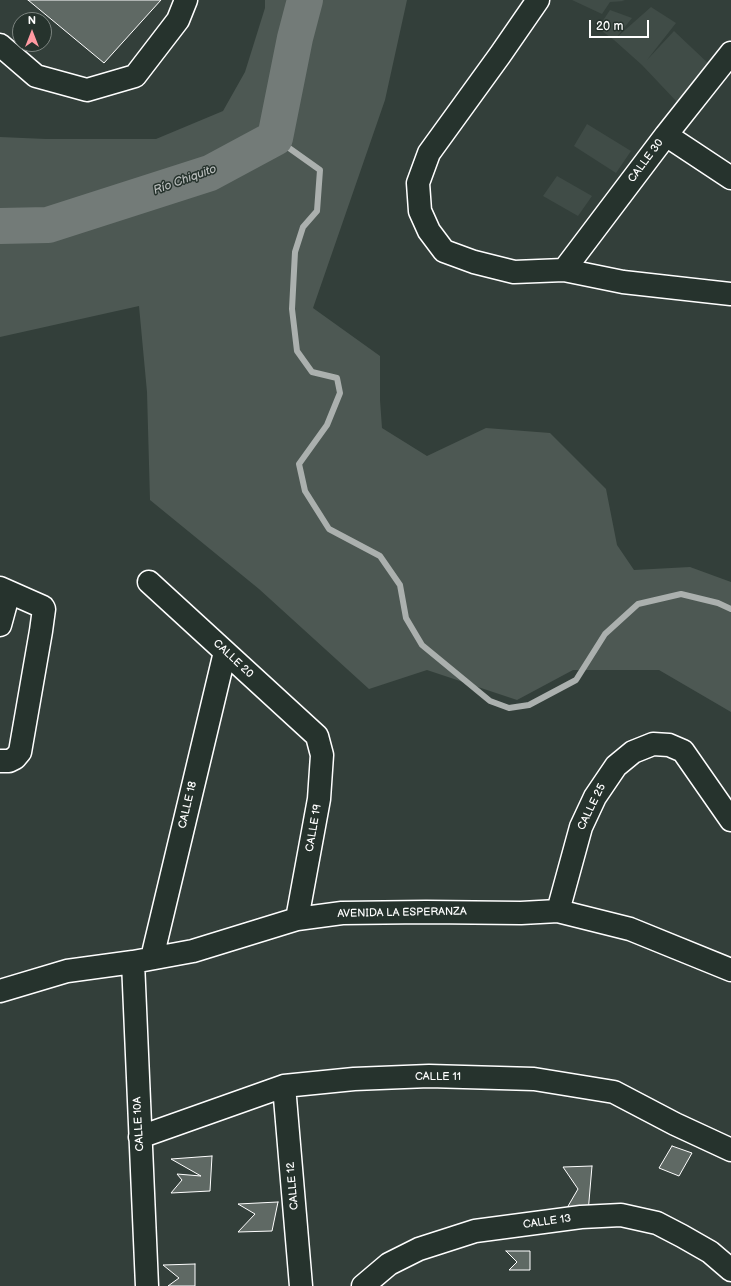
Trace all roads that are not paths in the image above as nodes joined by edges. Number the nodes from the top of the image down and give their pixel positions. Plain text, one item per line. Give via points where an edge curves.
1 (186, 0) edge
2 (538, 0) edge
3 (0, 45) edge
4 (731, 53) edge
5 (666, 134) junction
6 (731, 178) edge
7 (564, 270) junction
8 (731, 294) edge
9 (148, 582) dead end
10 (4, 590) edge
11 (0, 625) edge
12 (225, 652) junction
13 (317, 736) joint
14 (0, 761) edge
15 (731, 820) edge
16 (558, 911) junction
17 (298, 919) junction
18 (142, 960) junction
19 (731, 969) edge
20 (0, 990) edge
21 (284, 1086) junction
22 (140, 1137) junction
23 (731, 1150) edge
24 (710, 1252) junction
25 (731, 1261) edge
26 (731, 1270) edge
27 (147, 1286) edge
28 (301, 1286) edge
29 (363, 1286) edge

1 - 3 street via 178,20 136,76 87,90 36,76
2 - 7 street via 428,153 418,183 420,211 429,231 444,251 514,272
4 - 5 street, CALLE 30
5 - 6 street
5 - 7 street, CALLE 30
7 - 8 street via 623,282
9 - 12 street, CALLE 20
10 - 11 street
10 - 14 street via 43,607 44,614 20,752 9,762
12 - 13 street, CALLE 20
12 - 18 street, CALLE 18
13 - 17 street, CALLE 19 via 322,756 319,799
15 - 16 street, CALLE 25 via 683,751 669,745 654,744 633,752 616,766 595,797 581,827
16 - 17 street, AVENIDA LA ESPERANZA via 342,913
16 - 19 street, AVENIDA LA ESPERANZA via 630,930
17 - 18 street, AVENIDA LA ESPERANZA via 193,951
18 - 20 street, AVENIDA LA ESPERANZA via 67,971
18 - 22 street, CALLE 10A
21 - 22 street, CALLE 11
21 - 23 street, CALLE 11 via 354,1079 428,1076 534,1079 614,1092
21 - 28 street, CALLE 12
22 - 27 street, CALLE 10A
24 - 25 street
24 - 26 street, CALLE 13
24 - 29 street, CALLE 13 via 657,1223 620,1215 581,1217 475,1231 419,1249 389,1264

